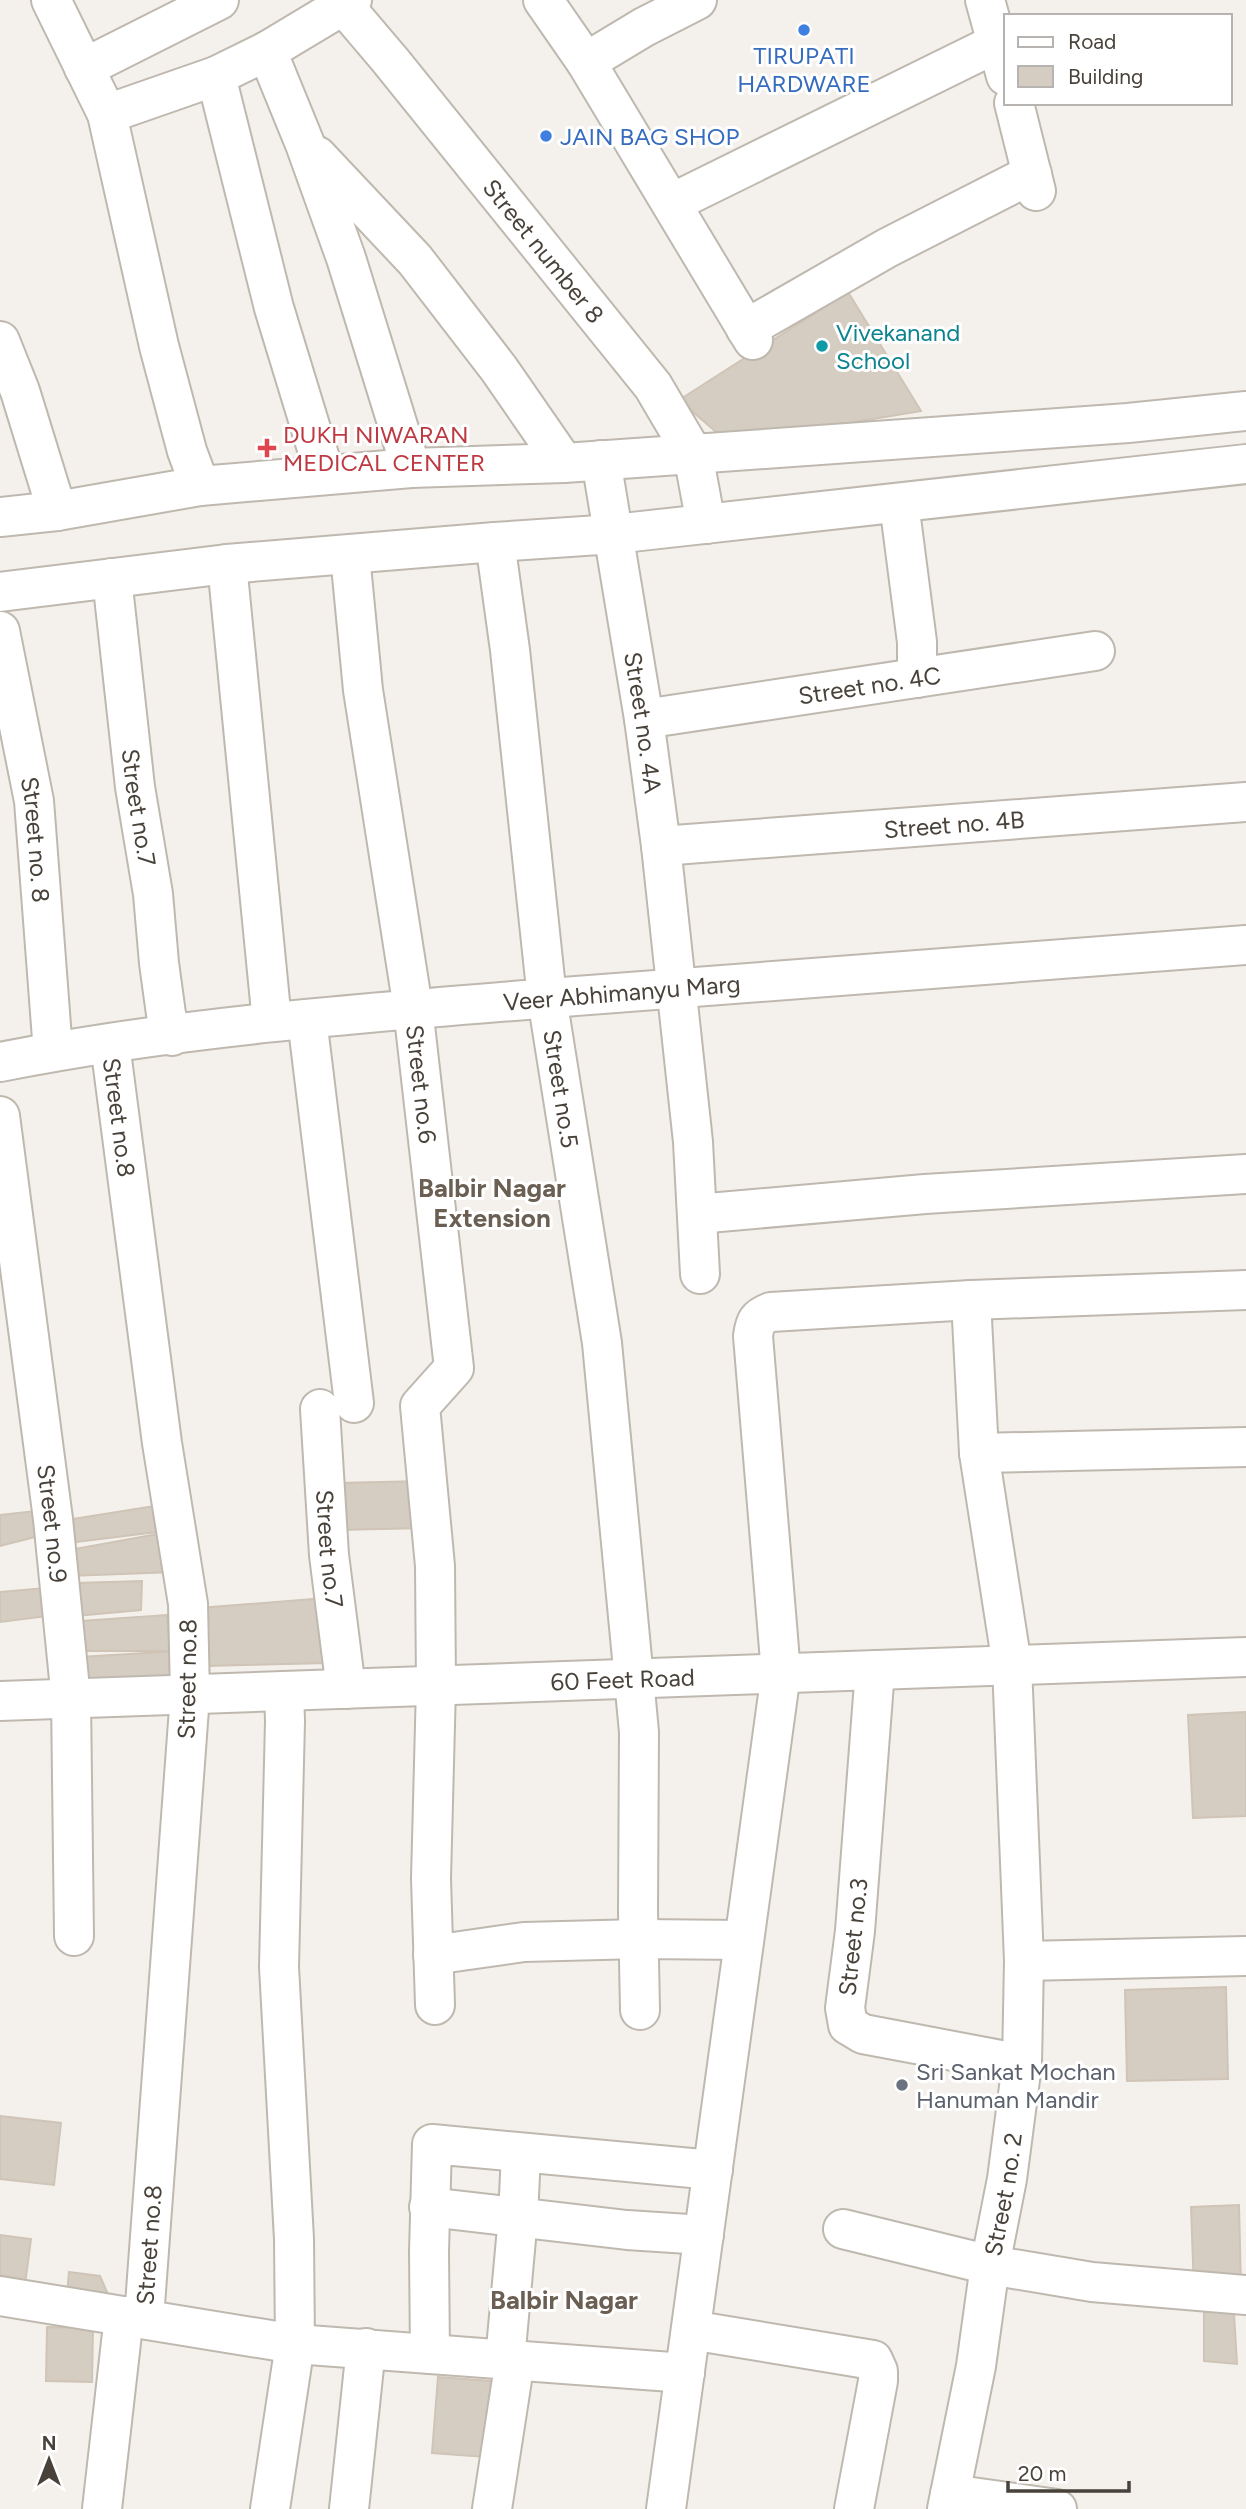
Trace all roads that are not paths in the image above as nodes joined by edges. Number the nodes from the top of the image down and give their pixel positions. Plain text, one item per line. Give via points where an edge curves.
1 (51, 0) edge
2 (219, 0) edge
3 (543, 0) edge
4 (697, 0) edge
5 (985, 0) edge
6 (345, 2) edge
7 (156, 13) edge
8 (267, 51) junction
9 (1002, 59) edge
10 (586, 62) junction
11 (84, 68) junction
12 (216, 76) junction
13 (1015, 105) edge
14 (107, 114) junction
15 (306, 144) junction
16 (671, 203) junction
17 (0, 341) edge
18 (1246, 411) edge
19 (693, 454) junction
20 (582, 461) junction
21 (1246, 464) edge
22 (411, 468) junction
23 (325, 475) junction
24 (200, 486) junction
25 (899, 503) junction
26 (57, 511) junction
27 (0, 517) edge
28 (706, 524) junction
29 (614, 534) junction
30 (495, 542) junction
31 (350, 555) junction
32 (227, 564) junction
33 (112, 578) junction
34 (0, 592) edge
35 (0, 631) edge
36 (1095, 651) dead end
37 (917, 678) junction
38 (644, 719) junction
39 (1246, 802) edge
40 (662, 846) junction
41 (1246, 944) edge
42 (677, 987) junction
43 (547, 998) junction
44 (413, 1007) junction
45 (290, 1021) junction
46 (172, 1036) junction
47 (110, 1044) junction
48 (53, 1052) junction
49 (0, 1062) edge
50 (0, 1116) edge
51 (1246, 1174) edge
52 (697, 1214) junction
53 (700, 1274) dead end
54 (1246, 1290) edge
55 (971, 1300) junction
56 (1246, 1447) edge
57 (979, 1453) junction
58 (1246, 1657) edge
59 (1012, 1665) junction
60 (876, 1670) junction
61 (780, 1673) junction
62 (635, 1679) junction
63 (436, 1686) junction
64 (346, 1689) junction
65 (284, 1691) junction
66 (190, 1695) junction
67 (71, 1699) junction
68 (0, 1701) edge
69 (74, 1936) dead end
70 (640, 1939) junction
71 (744, 1940) junction
72 (433, 1955) junction
73 (1246, 1956) edge
74 (1024, 1961) junction
75 (1246, 1985) edge
76 (435, 2005) dead end
77 (640, 2010) dead end
78 (1022, 2064) junction
79 (521, 2153) junction
80 (713, 2170) junction
81 (429, 2207) junction
82 (518, 2217) junction
83 (843, 2229) dead end
84 (704, 2235) junction
85 (990, 2265) junction
86 (1246, 2295) edge
87 (0, 2296) edge
88 (134, 2317) junction
89 (691, 2330) junction
90 (295, 2344) junction
91 (366, 2348) junction
92 (430, 2354) junction
93 (510, 2360) junction
94 (685, 2372) junction
95 (949, 2501) edge
96 (102, 2509) edge
97 (270, 2509) edge
98 (349, 2509) edge
99 (492, 2509) edge
100 (666, 2509) edge
101 (855, 2509) edge
102 (1057, 2509) edge

1 - 11 street
2 - 7 street
3 - 10 street
4 - 10 street
5 - 9 street
6 - 8 street
6 - 19 street, Street number 8 via 653,386
7 - 11 street
8 - 12 street
8 - 15 street
9 - 16 street
10 - 16 street
11 - 14 street
12 - 14 street
12 - 23 street via 274,308
13 - 16 street via 1034,182 887,248 750,335
14 - 24 street via 159,346
15 - 20 street via 415,260 499,369
15 - 22 street
17 - 26 street
18 - 19 street
19 - 20 street
19 - 28 street, Street number 8
20 - 22 street
20 - 29 street, Street no. 4A
21 - 25 street
22 - 23 street
23 - 24 street
24 - 26 street
25 - 28 street
25 - 37 street via 917,642
26 - 27 street
28 - 29 street
29 - 30 street
29 - 38 street, Street no. 4A
30 - 31 street
30 - 43 street, Street no.5
31 - 32 street
31 - 44 street, Street no.6 via 363,690
32 - 33 street
32 - 45 street, Street no.7
33 - 34 street
33 - 46 street, Street no.7 via 135,787
35 - 48 street, Street no. 8 via 34,801
36 - 37 street, Street no. 4C
37 - 38 street, Street no. 4C
38 - 40 street, Street no. 4A
39 - 40 street, Street no. 4B
40 - 42 street, Street no. 4A
41 - 42 street, Veer Abhimanyu Marg
42 - 43 street, Veer Abhimanyu Marg
42 - 52 street, Street no. 4A
43 - 44 street, Veer Abhimanyu Marg
43 - 62 street, Street no.5 via 602,1343
44 - 45 street, Veer Abhimanyu Marg
44 - 63 street, Street no.6 via 454,1368 420,1406 435,1566
45 - 46 street, Veer Abhimanyu Marg
45 - 64 street, Street no.7 via 337,1406 329,1555
46 - 47 street, Veer Abhimanyu Marg
47 - 48 street, Veer Abhimanyu Marg
47 - 66 street, Street no.8 via 162,1443 188,1604
48 - 49 street, Veer Abhimanyu Marg
50 - 67 street, Street no.9 via 53,1519
51 - 52 street
52 - 53 street, Street no. 4A
54 - 55 street
55 - 57 street, Street no. 2
55 - 61 street via 771,1312 755,1324
56 - 57 street
57 - 59 street, Street no. 2
58 - 59 street, 60 Feet Road
59 - 60 street, 60 Feet Road
59 - 74 street, Street no. 2
60 - 61 street, 60 Feet Road
60 - 78 street, Street no.3 via 845,2008 848,2025 863,2034
61 - 62 street, 60 Feet Road
61 - 71 street
62 - 63 street, 60 Feet Road
62 - 70 street, Street no.5
63 - 64 street, 60 Feet Road
63 - 72 street, Street no.6
64 - 65 street, 60 Feet Road
65 - 66 street, 60 Feet Road
65 - 90 street via 279,1968
66 - 67 street, 60 Feet Road
66 - 88 street, Street no.8
67 - 68 street, 60 Feet Road
67 - 69 street, Street no.9
70 - 71 street
70 - 72 street via 524,1942
70 - 77 street, Street no.5
71 - 80 street
72 - 76 street, Street no.6
73 - 74 street
73 - 75 street
74 - 78 street, Street no. 2
78 - 85 street, Street no. 2
79 - 80 street
79 - 81 street via 432,2144
79 - 82 street
80 - 84 street
81 - 82 street
81 - 92 street
82 - 84 street
82 - 93 street
83 - 85 street
84 - 89 street
85 - 86 street via 1092,2282
85 - 95 street, Street no. 2
87 - 88 street
88 - 90 street
88 - 96 street, Street no.8
89 - 94 street
89 - 101 street via 873,2360 878,2381
90 - 91 street
90 - 97 street
91 - 92 street
91 - 98 street
92 - 93 street
93 - 94 street
93 - 99 street
94 - 100 street
95 - 102 street

